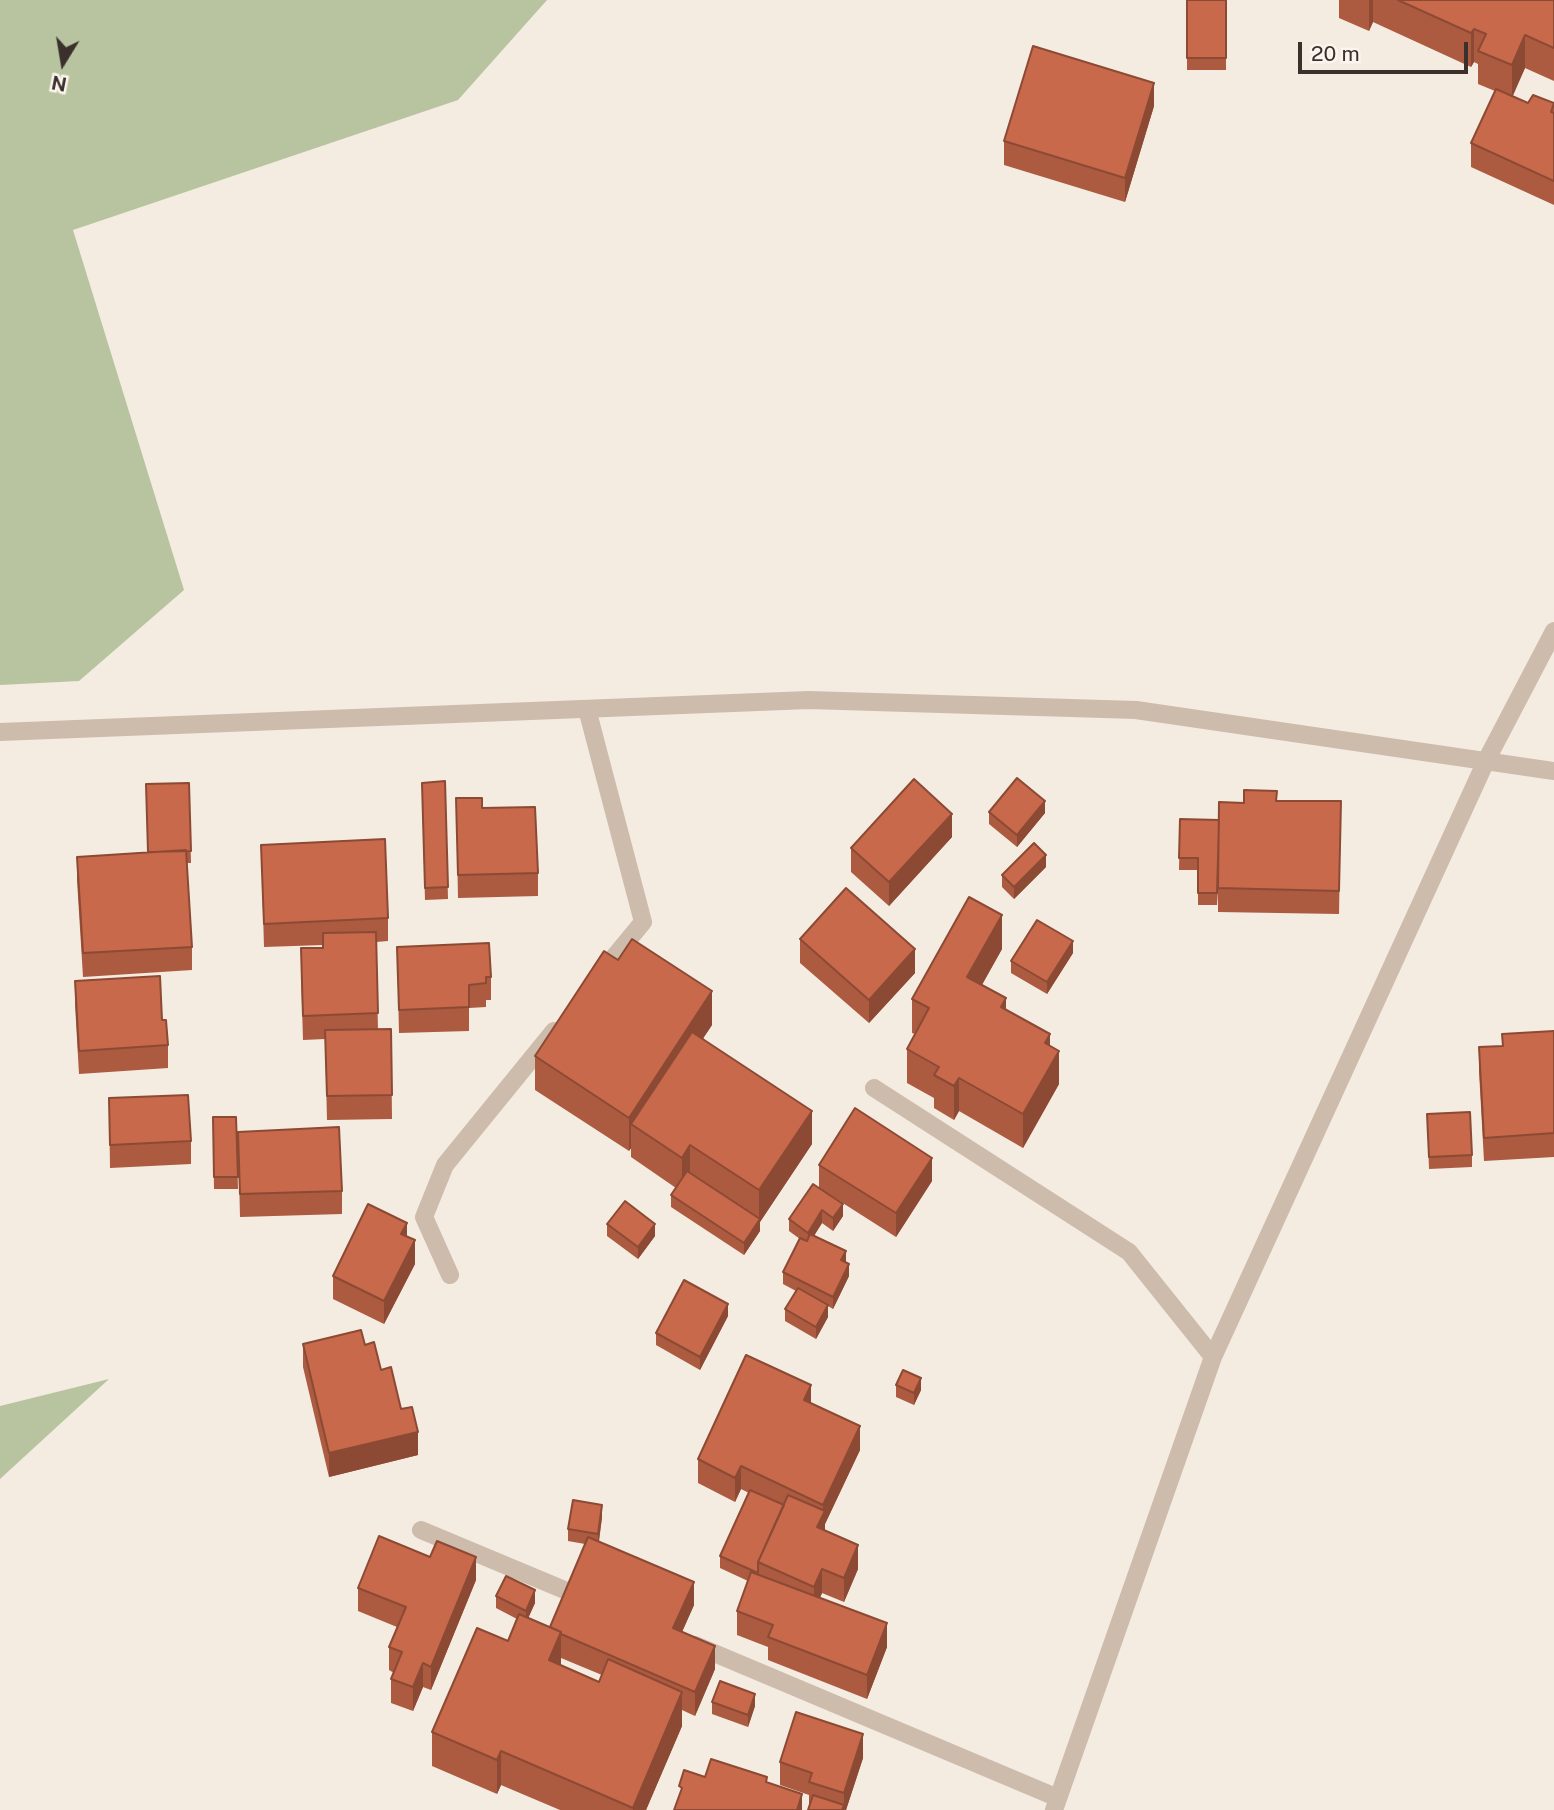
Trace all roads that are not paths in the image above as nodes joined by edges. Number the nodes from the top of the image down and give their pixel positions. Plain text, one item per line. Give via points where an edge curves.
1 (1554, 631) edge
2 (587, 709) junction
3 (0, 732) edge
4 (1486, 761) junction
5 (1554, 771) edge
6 (591, 985) edge
7 (566, 1017) edge
8 (874, 1088) dead end
9 (450, 1275) dead end
10 (1213, 1357) junction
11 (421, 1530) dead end
12 (599, 1605) edge
13 (676, 1637) edge
14 (1056, 1804) edge

1 - 4 street
2 - 3 street
2 - 4 street via 809,700 1136,710
2 - 6 street via 643,922
4 - 5 street
4 - 10 street
7 - 9 street via 445,1165 424,1217
8 - 10 street via 1129,1252
10 - 14 street
11 - 12 street
13 - 14 street

